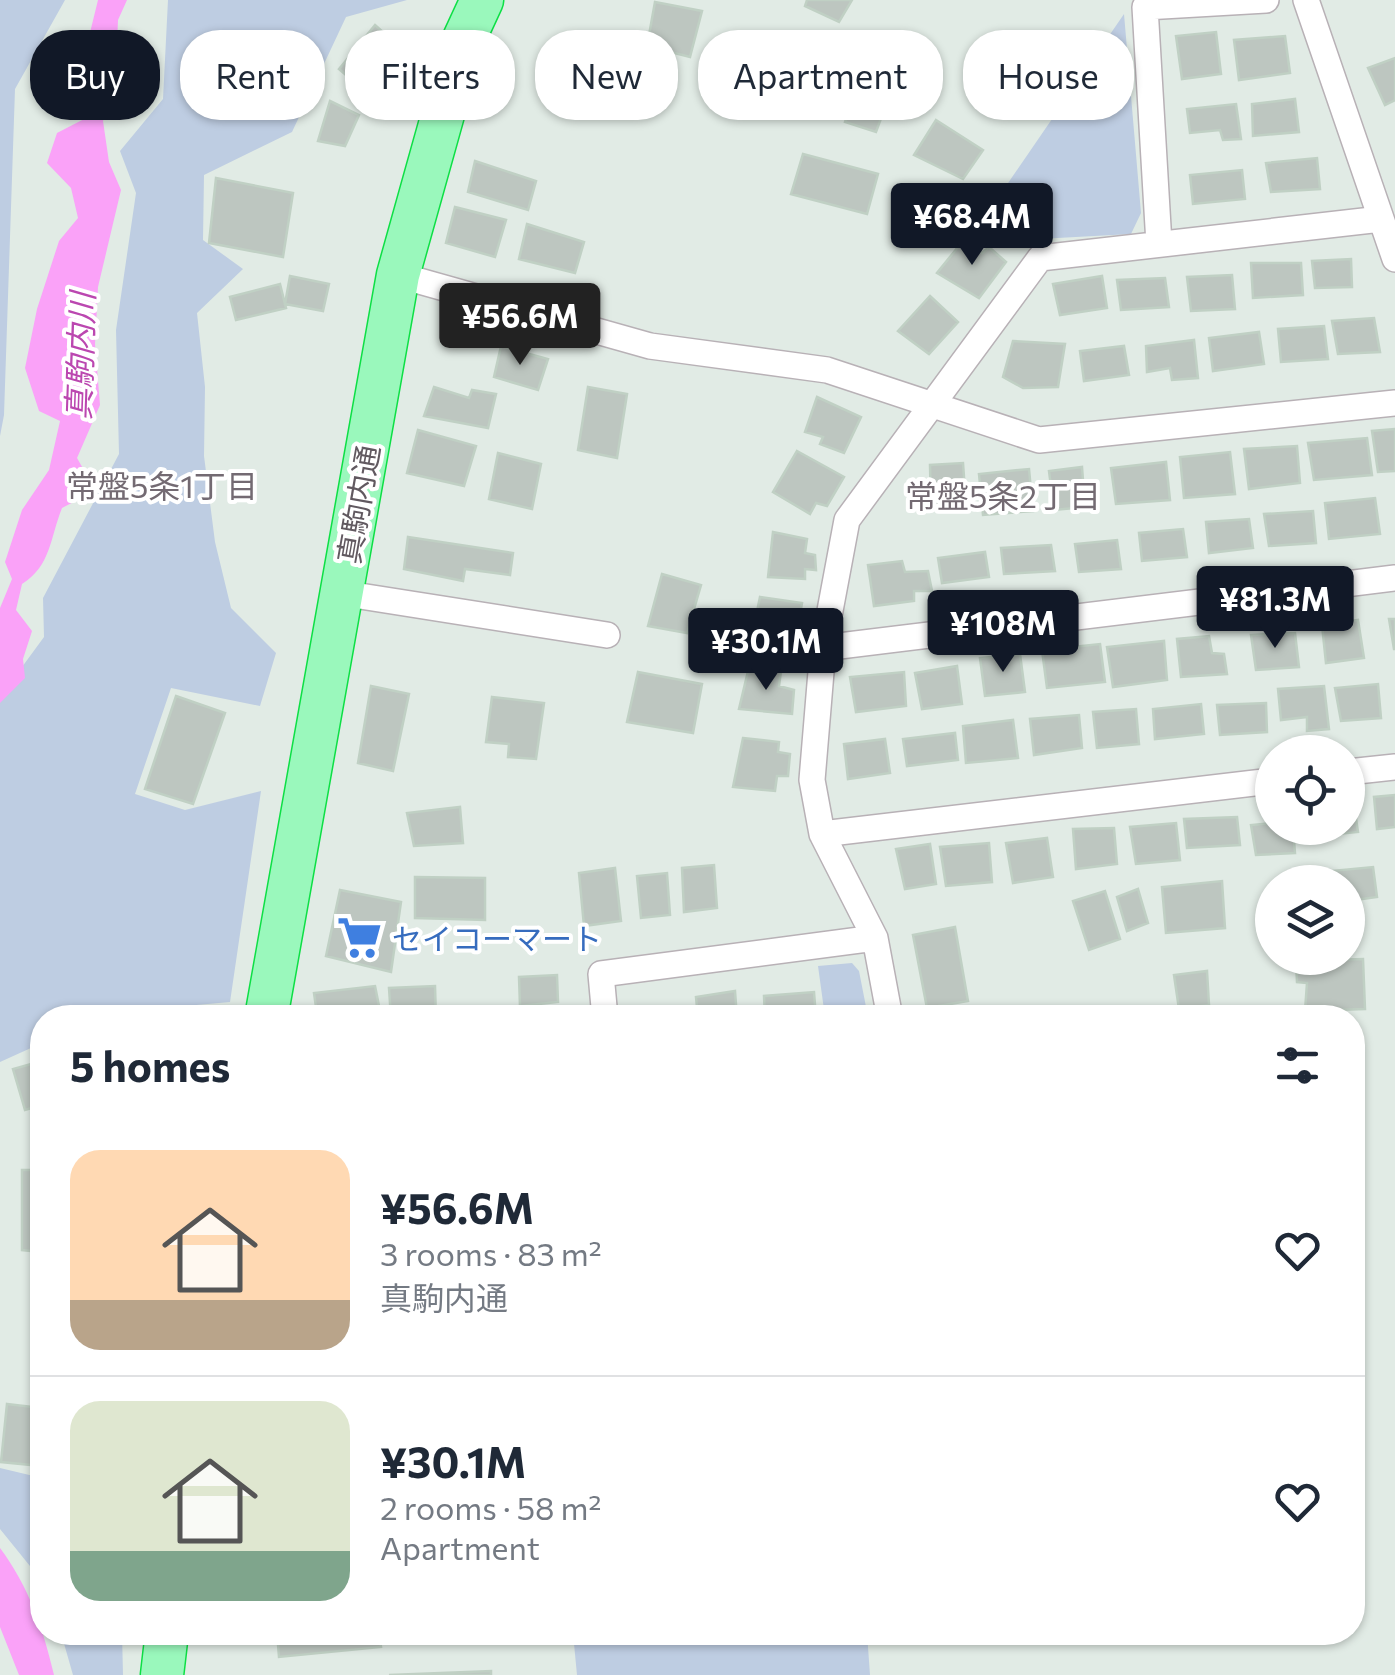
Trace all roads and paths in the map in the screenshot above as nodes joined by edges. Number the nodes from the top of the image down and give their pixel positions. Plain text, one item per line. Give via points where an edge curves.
1 (482, 0) edge
2 (1266, 0) edge
3 (1306, 0) edge
4 (1381, 219) junction
5 (1159, 244) junction
6 (1395, 259) edge
7 (398, 274) junction
8 (1395, 403) edge
9 (930, 405) junction
10 (1395, 578) edge
11 (341, 593) junction
12 (607, 635) dead end
13 (823, 648) junction
14 (1395, 766) edge
15 (1365, 770) edge
16 (1255, 783) edge
17 (822, 834) junction
18 (875, 938) junction
19 (268, 1005) edge
20 (604, 1005) edge
21 (888, 1005) edge
22 (165, 1645) edge
23 (162, 1675) edge

1 - 7 highway, 真駒内通 via 464,39
2 - 5 street via 1145,7
3 - 4 street
4 - 5 street
4 - 6 street
5 - 9 street via 1040,258
7 - 9 street via 650,346 827,370
7 - 11 highway, 真駒内通
8 - 9 street via 1039,440
9 - 13 street via 847,520
10 - 13 street
11 - 12 street
11 - 19 highway, 真駒内通
13 - 17 street via 812,780
14 - 15 street
16 - 17 street
17 - 18 street
18 - 20 street via 602,974
18 - 21 street
22 - 23 highway

